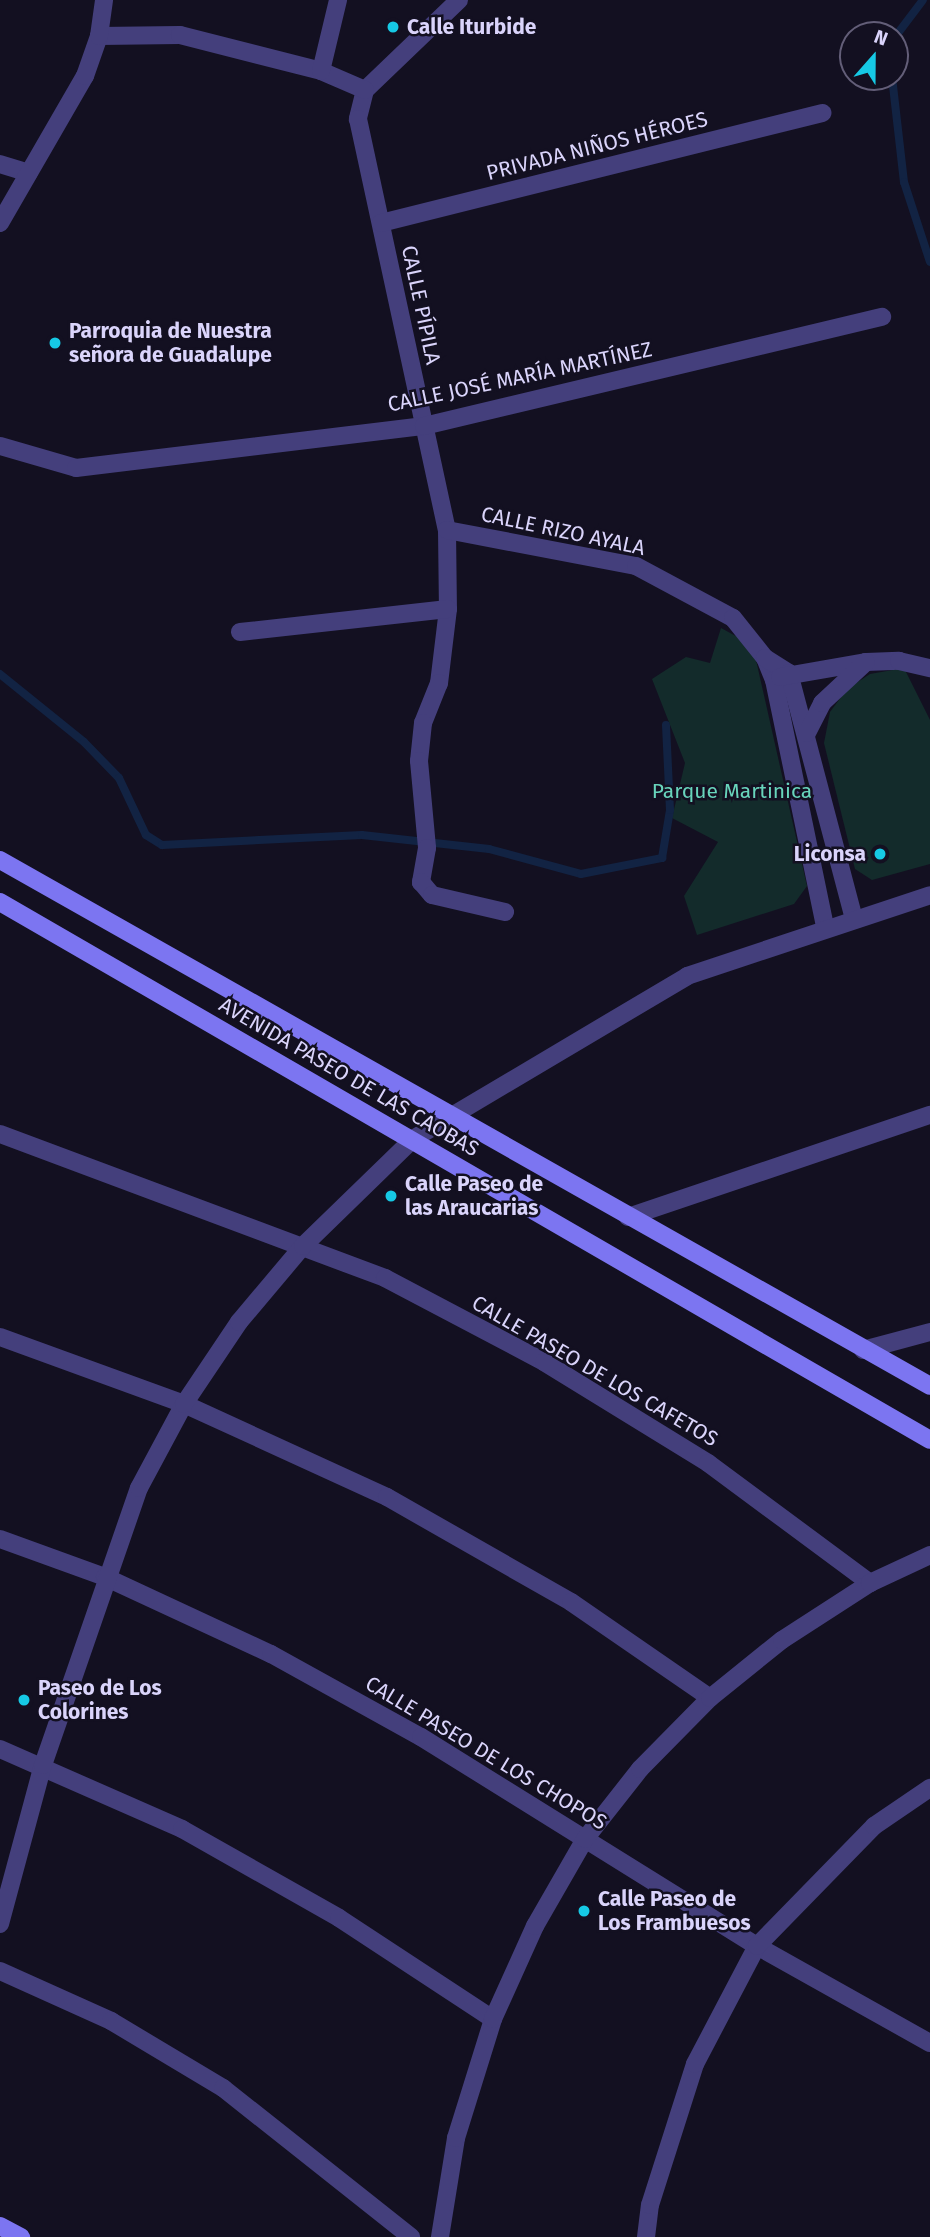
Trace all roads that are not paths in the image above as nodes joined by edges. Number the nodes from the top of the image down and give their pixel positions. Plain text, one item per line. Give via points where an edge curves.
1 (104, 0) edge
2 (338, 0) edge
3 (459, 0) edge
4 (99, 36) junction
5 (321, 71) junction
6 (365, 90) junction
7 (824, 113) dead end
8 (0, 164) edge
9 (29, 173) junction
10 (0, 223) edge
11 (381, 223) junction
12 (882, 317) dead end
13 (424, 426) junction
14 (0, 446) edge
15 (447, 530) junction
16 (448, 609) junction
17 (240, 632) dead end
18 (866, 662) junction
19 (930, 668) edge
20 (782, 676) junction
21 (807, 733) junction
22 (0, 860) edge
23 (930, 895) edge
24 (0, 902) edge
25 (505, 912) dead end
26 (854, 919) junction
27 (825, 928) junction
28 (448, 1115) junction
29 (930, 1115) edge
30 (0, 1135) edge
31 (413, 1139) junction
32 (628, 1217) junction
33 (303, 1245) junction
34 (930, 1332) edge
35 (0, 1337) edge
36 (863, 1350) junction
37 (930, 1386) edge
38 (184, 1404) junction
39 (930, 1440) edge
40 (0, 1539) edge
41 (930, 1555) edge
42 (105, 1577) junction
43 (870, 1583) junction
44 (710, 1698) junction
45 (0, 1749) edge
46 (43, 1765) junction
47 (930, 1788) edge
48 (585, 1839) junction
49 (0, 1924) edge
50 (757, 1946) junction
51 (0, 1971) edge
52 (493, 2019) junction
53 (928, 2038) edge
54 (0, 2226) edge
55 (21, 2237) edge
56 (411, 2237) edge
57 (440, 2237) edge
58 (646, 2237) edge

1 - 4 street
2 - 5 street
3 - 6 street
4 - 5 street via 180,34
4 - 9 street via 85,76
5 - 6 street
6 - 11 street, CALLE PÍPILA via 358,119
7 - 11 street, PRIVADA NIÑOS HÉROES
8 - 9 street
9 - 10 street
11 - 13 street, CALLE PÍPILA
12 - 13 street, CALLE JOSÉ MARÍA MARTÍNEZ
13 - 14 street, CALLE JOSÉ MARÍA MARTÍNEZ via 76,468
13 - 15 street, CALLE PÍPILA
15 - 16 street, CALLE PÍPILA
15 - 20 street, CALLE RIZO AYALA via 636,566 733,618
16 - 17 street
16 - 25 street, CALLE PÍPILA via 439,683 423,723 418,781 427,848 421,882 425,891
18 - 19 street via 900,661
18 - 20 street
18 - 21 street via 822,703
20 - 21 street, CALLE RIZO AYALA
20 - 27 street, CALLE RIZO AYALA
21 - 26 street, CALLE RIZO AYALA
22 - 28 main road, AVENIDA PASEO DE LAS CAOBAS
23 - 26 street
24 - 31 main road, AVENIDA PASEO DE LAS CAOBAS
26 - 27 street
27 - 28 street via 687,976
28 - 31 street
28 - 32 main road, AVENIDA PASEO DE LAS CAOBAS
29 - 32 street
30 - 33 street, CALLE PASEO DE LOS CAFETOS
31 - 33 street
31 - 39 main road, AVENIDA PASEO DE LAS CAOBAS
32 - 36 main road, AVENIDA PASEO DE LAS CAOBAS
33 - 38 street via 239,1322
33 - 43 street, CALLE PASEO DE LOS CAFETOS via 385,1278 544,1362 708,1462
34 - 36 street
35 - 38 street
36 - 37 main road, AVENIDA PASEO DE LAS CAOBAS
38 - 42 street via 139,1488
38 - 44 street via 387,1497 571,1602
40 - 42 street, CALLE PASEO DE LOS CHOPOS
41 - 43 street
42 - 46 street
42 - 48 street, CALLE PASEO DE LOS CHOPOS via 283,1660 421,1737
43 - 44 street via 782,1640
44 - 48 street via 640,1769
45 - 46 street
46 - 49 street
46 - 52 street via 182,1829 339,1917
47 - 50 street via 874,1826
48 - 50 street, CALLE PASEO DE LOS CHOPOS
48 - 52 street via 535,1926
50 - 53 street, CALLE PASEO DE LOS CHOPOS
50 - 58 street via 695,2064 650,2206
51 - 56 street via 111,2021 223,2088
52 - 57 street via 456,2138
54 - 55 main road

